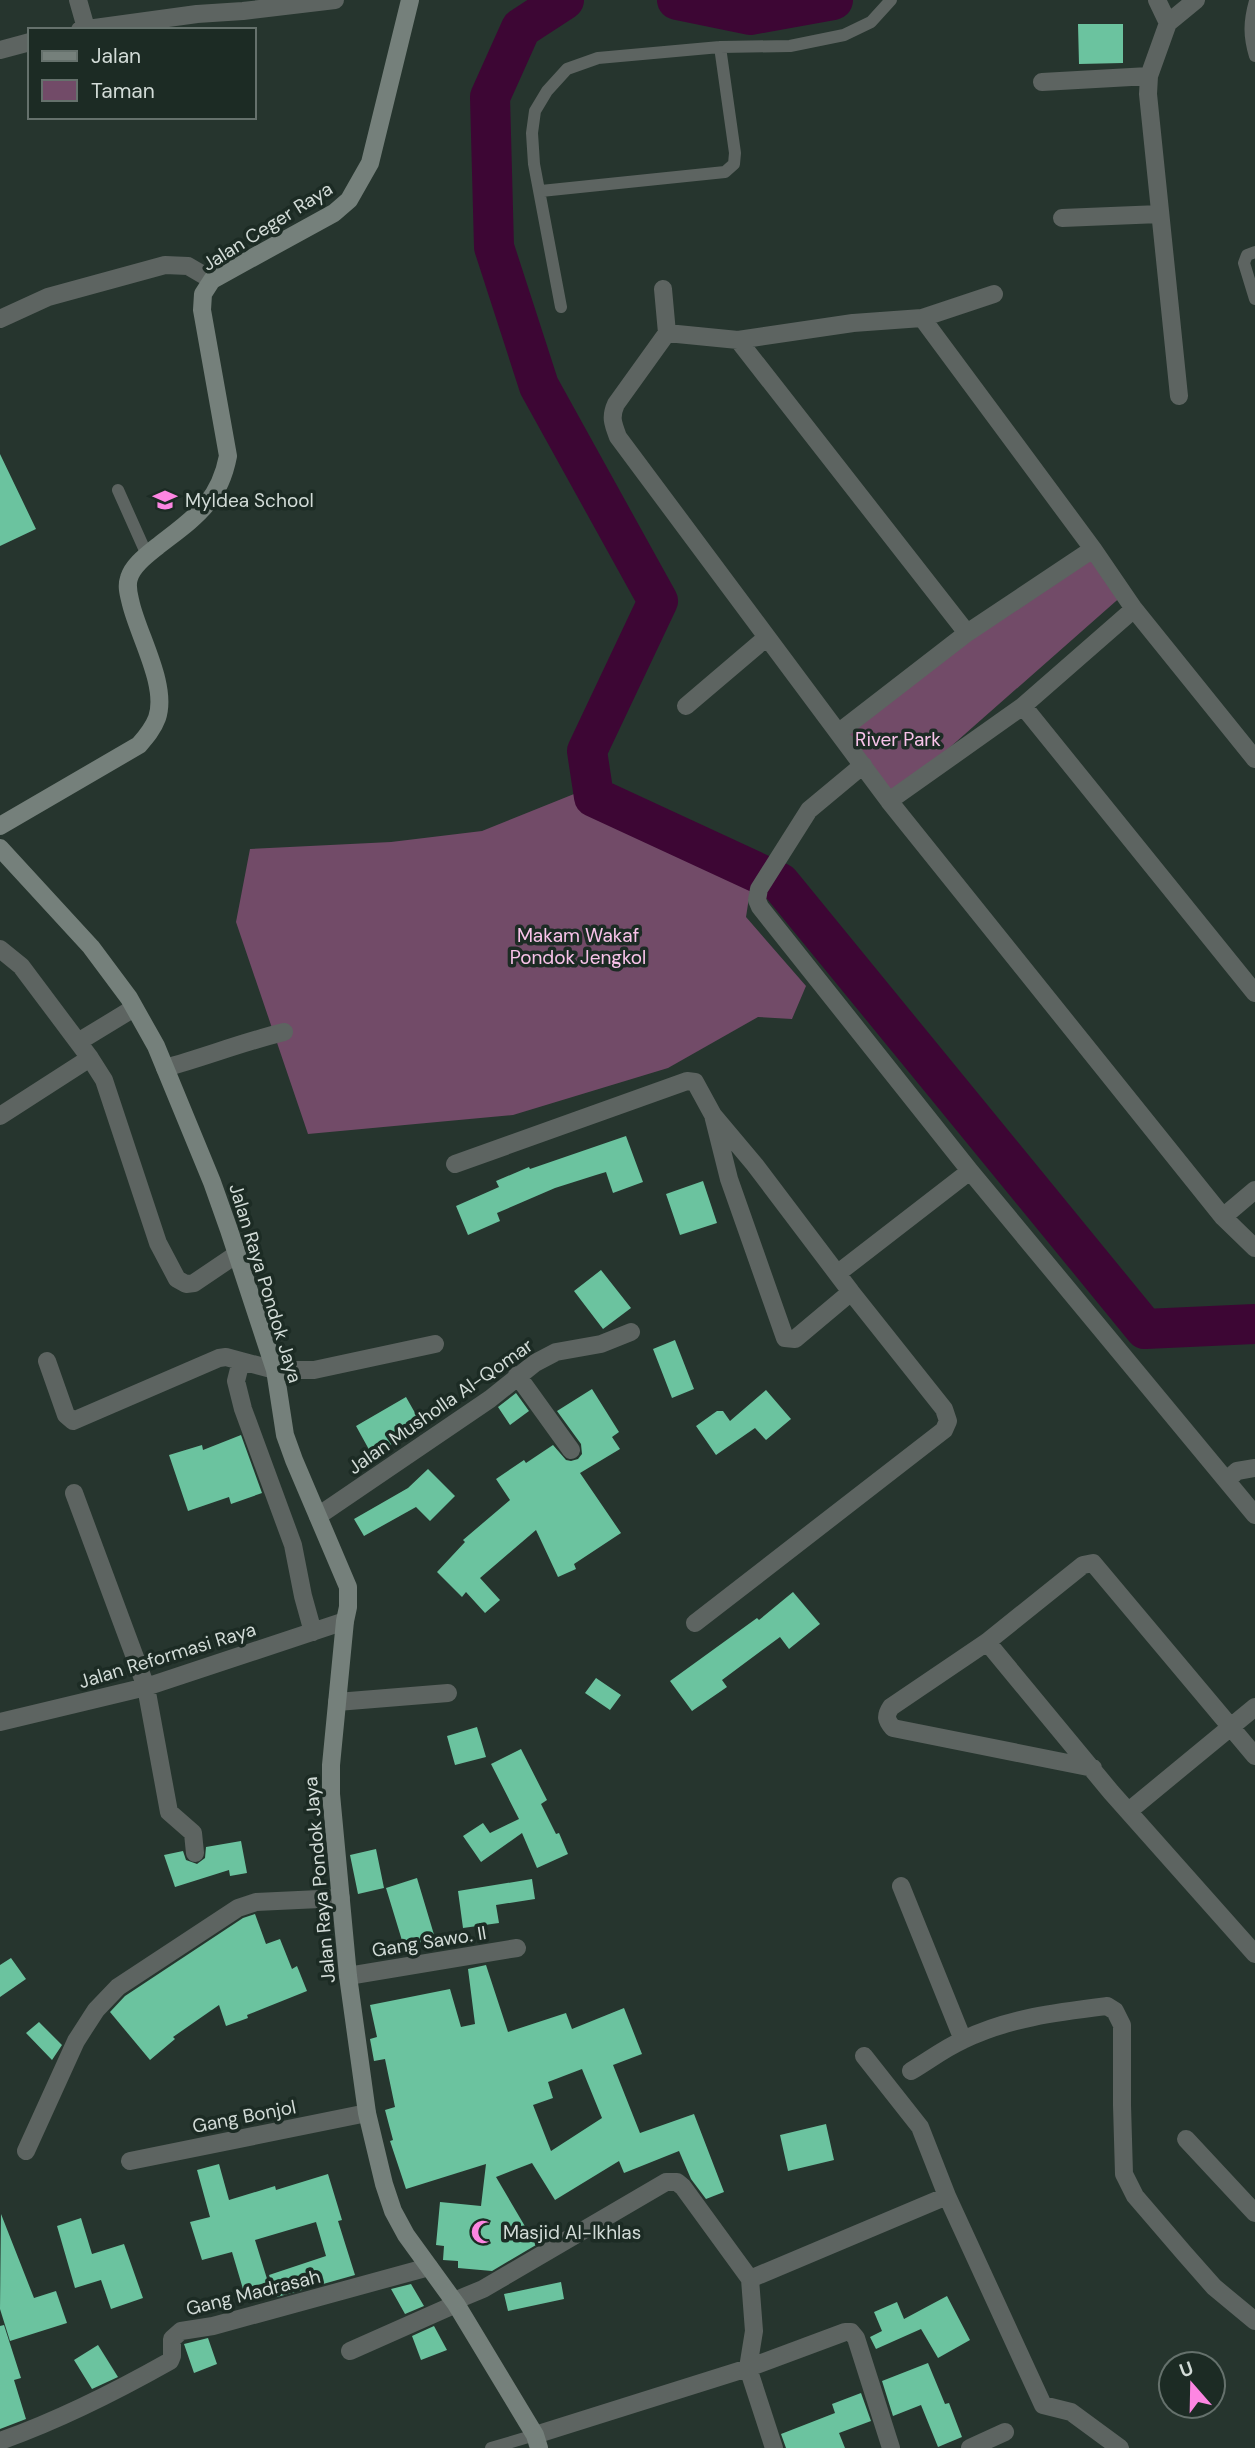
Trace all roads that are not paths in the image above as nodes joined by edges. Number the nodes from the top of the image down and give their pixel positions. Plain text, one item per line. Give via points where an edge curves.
1 (78, 0) edge
2 (334, 0) edge
3 (410, 0) edge
4 (891, 0) edge
5 (1157, 0) edge
6 (1196, 0) edge
7 (1255, 1) edge
8 (1168, 23) junction
9 (83, 28) edge
10 (92, 28) edge
11 (28, 43) edge
12 (720, 47) junction
13 (0, 50) edge
14 (1255, 56) edge
15 (1149, 76) junction
16 (1042, 82) dead end
17 (541, 191) junction
18 (1160, 214) junction
19 (1062, 218) dead end
20 (1255, 252) edge
21 (212, 280) junction
22 (663, 289) dead end
23 (993, 294) dead end
24 (1255, 299) edge
25 (561, 306) dead end
26 (922, 318) junction
27 (0, 319) edge
28 (667, 333) junction
29 (738, 340) junction
30 (1179, 396) dead end
31 (118, 490) dead end
32 (1093, 549) junction
33 (147, 555) junction
34 (1134, 609) junction
35 (967, 633) junction
36 (767, 637) junction
37 (686, 706) dead end
38 (1023, 706) junction
39 (838, 733) junction
40 (1255, 759) edge
41 (863, 765) junction
42 (889, 801) junction
43 (0, 826) edge
44 (0, 848) edge
45 (0, 949) edge
46 (1255, 993) edge
47 (134, 1008) junction
48 (284, 1032) dead end
49 (78, 1042) junction
50 (90, 1058) junction
51 (165, 1068) junction
52 (713, 1115) junction
53 (0, 1116) edge
54 (455, 1164) dead end
55 (970, 1171) junction
56 (1255, 1190) edge
57 (1223, 1217) junction
58 (1255, 1248) edge
59 (237, 1254) junction
60 (838, 1273) junction
61 (851, 1292) junction
62 (631, 1332) dead end
63 (435, 1344) dead end
64 (47, 1361) dead end
65 (240, 1361) junction
66 (275, 1370) junction
67 (517, 1375) junction
68 (571, 1450) dead end
69 (1255, 1468) edge
70 (1227, 1480) junction
71 (74, 1493) dead end
72 (1255, 1515) edge
73 (318, 1516) junction
74 (346, 1614) junction
75 (695, 1623) dead end
76 (313, 1632) junction
77 (987, 1642) junction
78 (146, 1687) junction
79 (448, 1693) dead end
80 (337, 1702) junction
81 (1255, 1707) edge
82 (0, 1722) edge
83 (1231, 1729) junction
84 (1255, 1756) edge
85 (1093, 1768) junction
86 (1130, 1810) junction
87 (195, 1853) dead end
88 (901, 1886) dead end
89 (341, 1898) junction
90 (517, 1948) dead end
91 (1255, 1954) edge
92 (348, 1976) junction
93 (964, 2040) junction
94 (864, 2056) dead end
95 (911, 2071) dead end
96 (367, 2113) junction
97 (1186, 2139) dead end
98 (26, 2151) dead end
99 (130, 2161) dead end
100 (947, 2196) junction
101 (1255, 2213) edge
102 (429, 2267) junction
103 (750, 2278) junction
104 (455, 2303) junction
105 (1255, 2321) edge
106 (350, 2351) dead end
107 (748, 2368) junction
108 (1005, 2432) dead end
109 (0, 2441) edge
110 (537, 2442) edge
111 (491, 2448) edge
112 (774, 2448) edge
113 (891, 2448) edge
114 (970, 2448) edge
115 (1120, 2448) edge

1 - 9 street
2 - 10 street
3 - 21 main road, Jalan Ceger Raya via 370,163 349,200 334,213
4 - 12 lane via 871,22 844,35 790,46
5 - 8 street
6 - 8 street
7 - 14 lane via 1249,22
8 - 15 street
11 - 13 street
12 - 17 lane via 598,58 567,69 535,111 534,164
12 - 17 lane via 736,153 726,172
15 - 16 street
15 - 18 street
17 - 25 lane
18 - 19 street
18 - 30 street
20 - 24 lane via 1247,255 1244,263
21 - 27 street via 188,266 165,265 48,297
21 - 33 main road, Jalan Ceger Raya via 203,294 202,310 228,456 225,475 211,501
22 - 28 street
23 - 26 street
26 - 29 street
26 - 32 street
28 - 29 street
28 - 36 street via 616,404 613,425
29 - 35 street
31 - 33 lane
32 - 34 street
32 - 35 street
33 - 43 main road, Jalan Ceger Raya via 133,569 127,588 159,690 160,705 150,732 139,745
34 - 38 street
34 - 40 street
35 - 39 street
36 - 37 street
36 - 39 street
38 - 42 street
38 - 46 street
39 - 41 street
41 - 42 street
41 - 55 street via 809,810 759,889 757,900
42 - 57 street
44 - 47 main road, Jalan Raya Pondok Jaya via 90,947
45 - 49 street via 22,966
47 - 49 street
47 - 51 main road, Jalan Raya Pondok Jaya
48 - 51 street
49 - 50 street
50 - 53 street
50 - 59 street via 104,1080 159,1243 177,1279 194,1283
51 - 59 main road, Jalan Raya Pondok Jaya
52 - 54 street via 700,1088 687,1081
52 - 60 street
52 - 61 street via 729,1179 785,1338 795,1339
55 - 60 street
55 - 70 street
56 - 57 street
57 - 58 street
59 - 66 main road, Jalan Raya Pondok Jaya
60 - 61 street
61 - 75 street via 944,1409 948,1421 944,1430
62 - 67 street, Jalan Musholla Al-Qomar via 601,1344 556,1352
63 - 66 street via 314,1370
64 - 65 street via 66,1415 73,1421 219,1358
65 - 66 street
65 - 76 street via 236,1381 243,1409 293,1545
66 - 73 main road, Jalan Raya Pondok Jaya via 285,1435
67 - 68 street
67 - 73 street, Jalan Musholla Al-Qomar via 490,1399
69 - 70 street via 1237,1471
70 - 72 street
71 - 78 street
73 - 74 main road, Jalan Raya Pondok Jaya via 348,1587
74 - 76 street, Jalan Reformasi Raya
74 - 80 main road, Jalan Raya Pondok Jaya
76 - 78 street, Jalan Reformasi Raya
77 - 83 street via 1083,1565 1093,1563
77 - 85 street
77 - 85 street via 891,1707 887,1721 893,1728
78 - 82 street, Jalan Reformasi Raya
78 - 87 street via 169,1812 193,1833
79 - 80 street
80 - 89 main road, Jalan Raya Pondok Jaya via 331,1765
81 - 83 street
83 - 84 street
83 - 86 street
85 - 86 street
86 - 91 street
88 - 93 street
89 - 92 main road, Jalan Raya Pondok Jaya
89 - 98 street via 256,1902 238,1908 118,1987 75,2041
90 - 92 street, Gang Sawo. II
92 - 96 main road, Jalan Raya Pondok Jaya
93 - 95 street
93 - 105 street via 1043,2014 1107,2006 1115,2011 1122,2025 1124,2174 1135,2196 1214,2287
94 - 100 street via 920,2127
96 - 99 street, Gang Bonjol
96 - 102 main road, Jalan Raya Pondok Jaya via 393,2211
97 - 101 street
100 - 103 street
100 - 115 street via 1043,2405 1071,2412
102 - 104 main road, Jalan Raya Pondok Jaya
102 - 109 street, Gang Madrasah via 181,2331 172,2339 170,2361 47,2424
103 - 104 street via 683,2187 671,2181
103 - 107 street via 754,2330
104 - 106 street
104 - 110 main road, Jalan Raya Pondok Jaya
107 - 110 street
107 - 112 street
107 - 113 street via 850,2332 856,2338
108 - 114 street
110 - 111 lane

